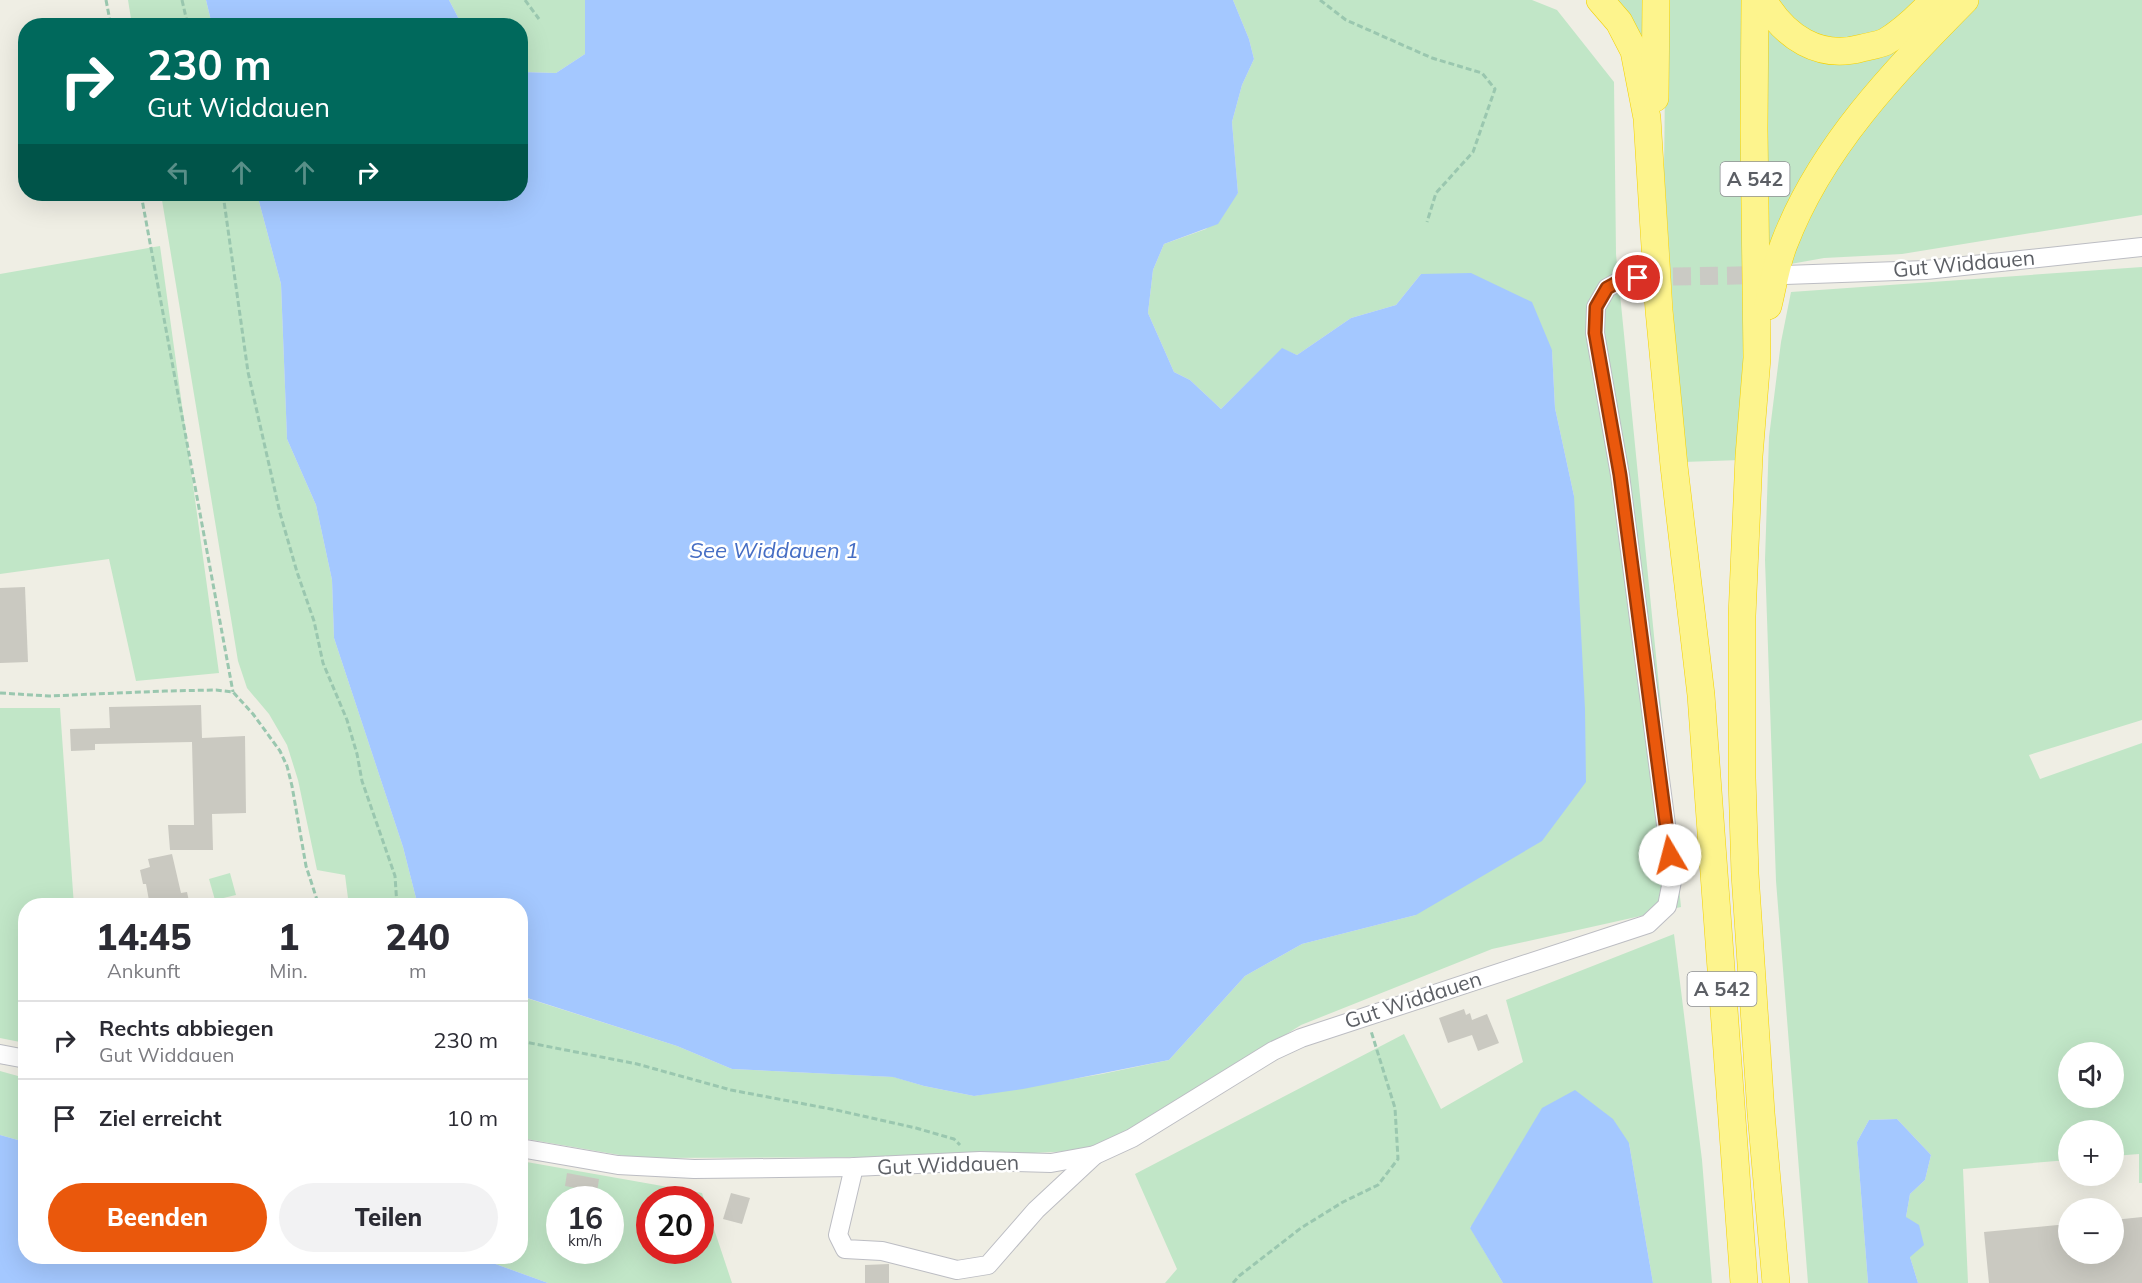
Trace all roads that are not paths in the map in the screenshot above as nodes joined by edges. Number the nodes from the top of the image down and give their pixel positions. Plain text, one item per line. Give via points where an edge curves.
1 (1600, 0) edge
2 (1656, 0) edge
3 (1755, 0) edge
4 (1762, 0) edge
5 (1934, 0) edge
6 (1965, 0) edge
7 (1654, 208) junction
8 (2142, 247) edge
9 (1785, 275) tunnel mouth
10 (1638, 278) tunnel mouth
11 (1757, 358) junction
12 (0, 1054) edge
13 (18, 1057) edge
14 (528, 1149) edge
15 (1095, 1155) junction
16 (854, 1167) junction
17 (1744, 1283) edge
18 (1776, 1283) edge

1 - 7 highway via 1619,22 1634,51 1647,118
2 - 7 highway, A 542
3 - 11 highway, A 542
4 - 5 highway via 1791,33 1814,48 1848,52 1883,43 1911,24
6 - 11 highway via 1848,127 1818,176 1783,247
7 - 17 highway, A 542 via 1674,466 1701,695
8 - 9 lane, Gut Widdauen via 1926,270
10 - 15 lane, Gut Widdauen via 1607,288 1596,307 1595,333 1620,475 1670,855 1672,881 1667,906 1648,924 1301,1038 1273,1051 1132,1138
11 - 18 highway, A 542 via 1742,616 1742,778 1761,1113
12 - 13 lane
14 - 16 lane, Gut Widdauen via 618,1165 694,1169
15 - 16 lane, Gut Widdauen via 1051,1163 980,1161
15 - 16 lane via 1036,1210 988,1265 957,1270 882,1251 845,1249 838,1235

